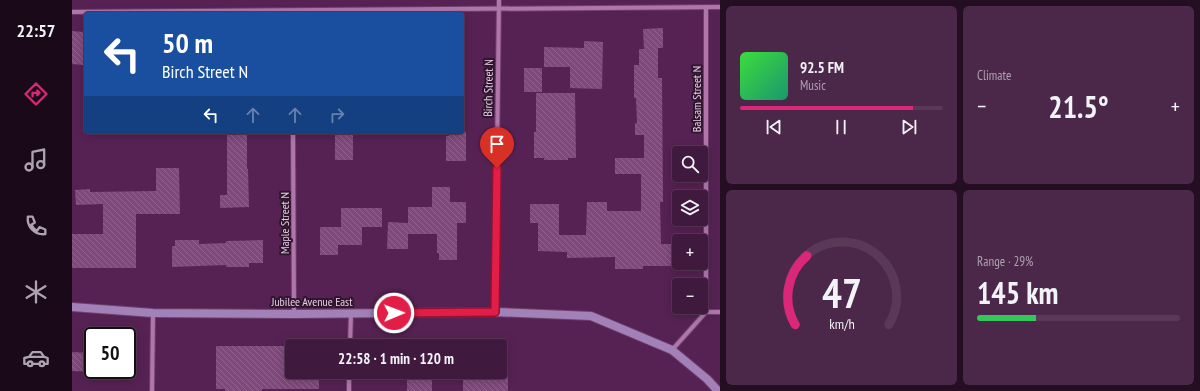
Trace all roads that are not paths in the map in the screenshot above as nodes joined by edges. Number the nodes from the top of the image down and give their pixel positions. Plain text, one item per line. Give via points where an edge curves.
1 (499, 0) edge
2 (706, 7) junction
3 (720, 7) edge
4 (499, 9) junction
5 (72, 12) edge
6 (293, 12) edge
7 (294, 134) edge
8 (706, 278) edge
9 (72, 307) edge
10 (495, 312) junction
11 (708, 312) edge
12 (720, 312) edge
13 (153, 313) junction
14 (351, 313) junction
15 (294, 314) junction
16 (704, 314) edge
17 (350, 339) edge
18 (672, 350) junction
19 (350, 379) edge
20 (152, 391) edge
21 (349, 391) edge
22 (718, 391) edge

1 - 4 street, Birch Street N
2 - 3 street
2 - 4 street
2 - 8 street, Balsam Street N
4 - 6 street
4 - 10 street, Birch Street N
5 - 6 street
7 - 15 street, Maple Street N
9 - 13 main road, Jubilee Avenue East
10 - 14 main road, Jubilee Avenue East
10 - 18 main road, Jubilee Avenue East via 591,316
11 - 12 street
13 - 15 main road, Jubilee Avenue East
13 - 20 street
14 - 15 main road, Jubilee Avenue East
14 - 17 street
16 - 18 street
18 - 22 main road, Jubilee Avenue East
19 - 21 street

